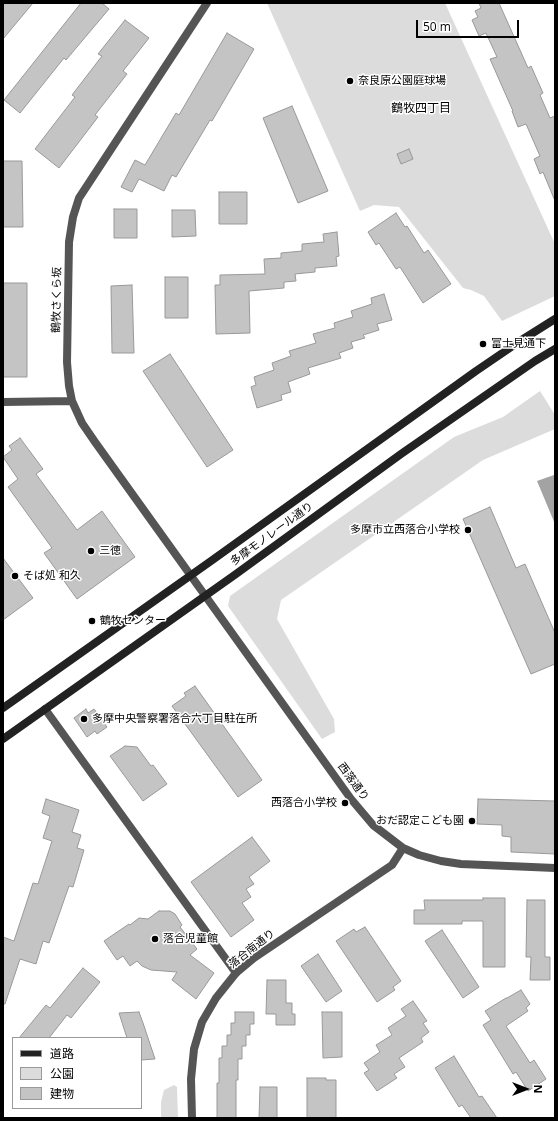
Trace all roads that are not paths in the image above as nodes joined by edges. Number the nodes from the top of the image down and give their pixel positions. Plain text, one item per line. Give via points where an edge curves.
1 (207, 3) edge
2 (555, 319) edge
3 (555, 349) edge
4 (72, 401) junction
5 (3, 402) edge
6 (191, 575) junction
7 (205, 595) junction
8 (3, 708) edge
9 (45, 709) junction
10 (3, 739) edge
11 (403, 848) junction
12 (555, 868) edge
13 (236, 973) junction
14 (192, 1118) edge

1 - 4 street, 鶴牧さくら坂 via 79,198 69,242 67,362
2 - 6 main road, 多摩モノレール通り via 451,389
3 - 7 main road, 多摩モノレール通り via 401,454
4 - 5 street
4 - 6 street, 鶴牧さくら坂 via 82,423
6 - 7 street, 鶴牧さくら坂
6 - 8 main road, 多摩モノレール通り
7 - 9 main road, 多摩モノレール通り
7 - 11 street, 西落通り via 351,799 373,825
9 - 10 main road, 多摩モノレール通り
9 - 13 street
11 - 12 street, 西落通り via 419,855 461,864
11 - 13 street, 落合南通り via 392,865 254,958
13 - 14 street, 落合南通り via 216,998 202,1022 194,1049 191,1079

